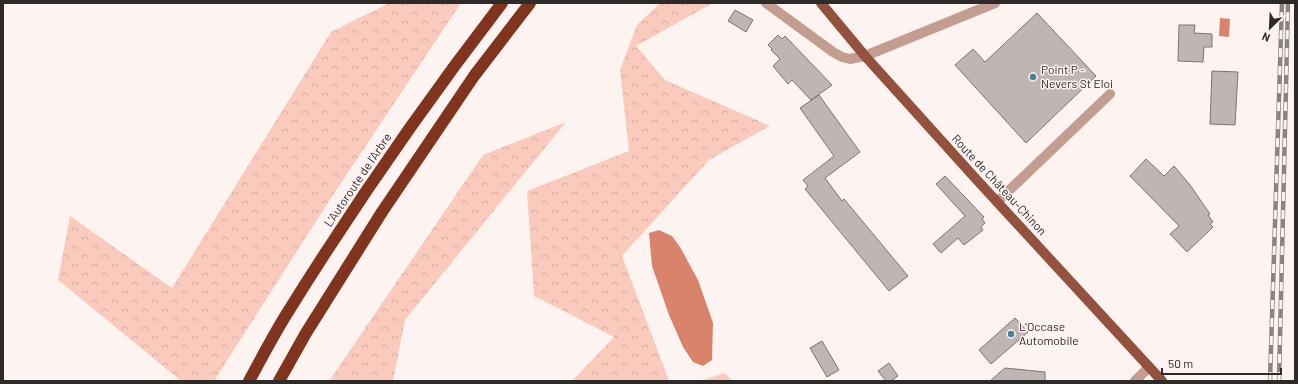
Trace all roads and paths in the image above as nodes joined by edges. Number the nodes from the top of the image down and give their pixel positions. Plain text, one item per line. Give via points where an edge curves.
1 (502, 3) edge
2 (530, 3) edge
3 (766, 3) edge
4 (821, 3) edge
5 (995, 3) edge
6 (865, 56) junction
7 (1110, 94) dead end
8 (997, 202) junction
9 (1149, 367) junction
10 (249, 381) edge
11 (279, 381) edge
12 (1135, 381) edge
13 (1162, 381) edge

1 - 10 highway, L'Autoroute de l'Arbre via 405,135 339,232
2 - 11 highway via 474,76 382,212
3 - 6 street via 842,57 850,59
4 - 6 main road, Route de Château-Chinon
5 - 6 street
6 - 8 main road, Route de Château-Chinon
7 - 8 street
8 - 9 main road, Route de Château-Chinon
9 - 12 street
9 - 13 main road, Route de Château-Chinon

